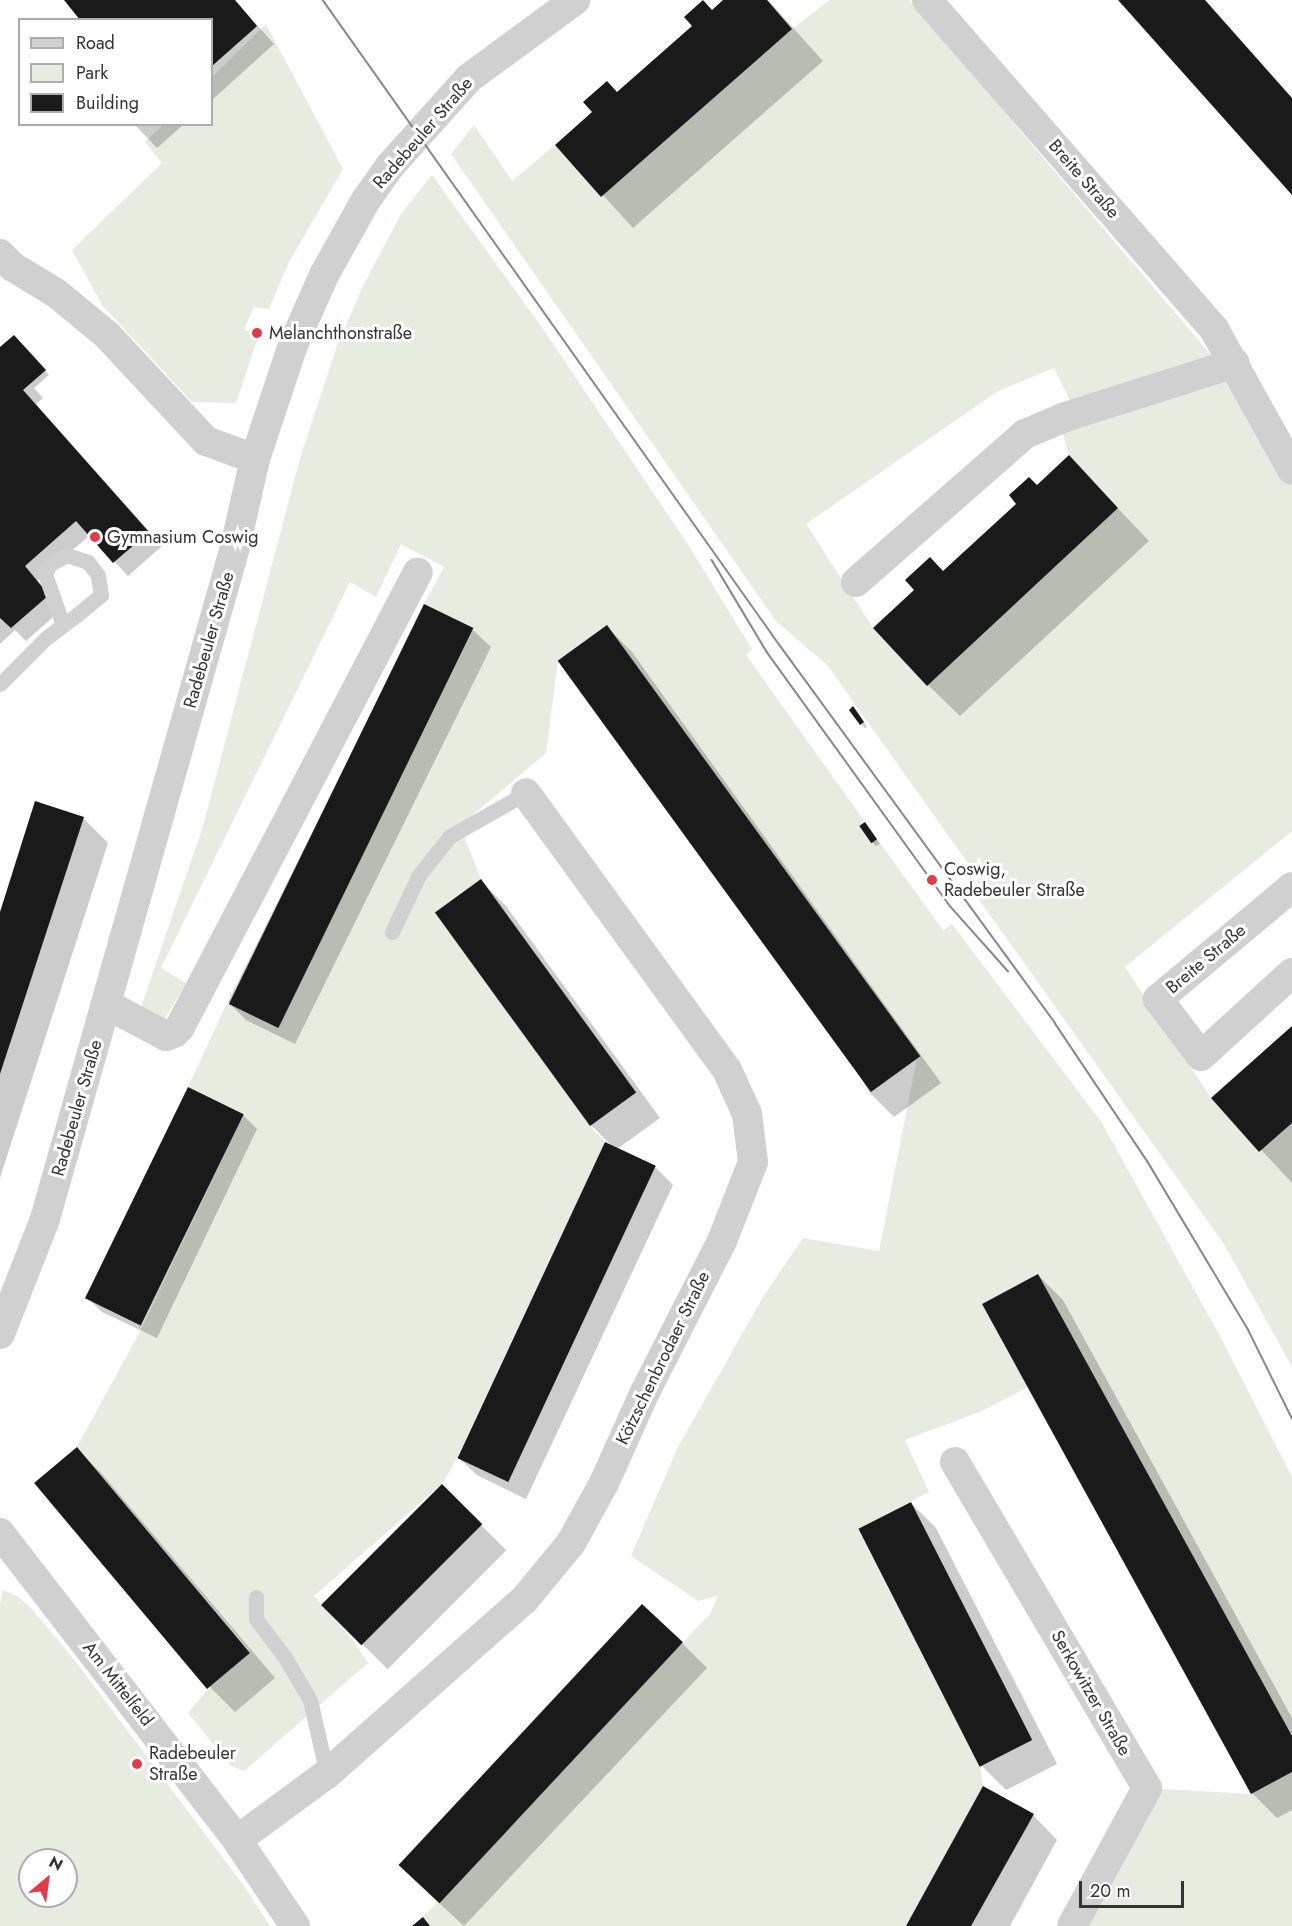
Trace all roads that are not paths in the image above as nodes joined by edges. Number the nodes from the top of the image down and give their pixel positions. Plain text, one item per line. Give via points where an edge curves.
1 (575, 0) edge
2 (927, 0) edge
3 (0, 254) edge
4 (1235, 363) junction
5 (255, 459) junction
6 (1292, 470) edge
7 (418, 572) dead end
8 (856, 582) dead end
9 (63, 625) junction
10 (0, 684) edge
11 (526, 793) joint
12 (1292, 886) edge
13 (392, 932) dead end
14 (1292, 973) edge
15 (106, 1004) junction
16 (0, 1334) edge
17 (956, 1462) dead end
18 (0, 1533) edge
19 (256, 1597) dead end
20 (327, 1774) junction
21 (237, 1840) junction
22 (295, 1926) edge
23 (1072, 1926) edge

1 - 5 street, Radebeuler Straße via 469,78 390,165 324,275 293,345
2 - 4 street, Breite Straße via 1214,329
3 - 5 street via 13,267 56,292 107,335 206,441
4 - 6 street, Breite Straße
4 - 8 street via 1065,417 1025,434
5 - 15 street, Radebeuler Straße via 236,547
7 - 15 street via 180,1027 166,1036
9 - 9 lane via 101,595 99,575 88,562 67,555 50,564 45,574
9 - 10 lane
11 - 13 lane via 450,836 419,875
11 - 20 street, Kötzschenbrodaer Straße via 727,1070 747,1114 753,1162 722,1241 571,1543 524,1600
12 - 14 street, Breite Straße via 1158,999 1201,1056
15 - 16 street, Radebeuler Straße via 45,1219
17 - 23 street, Serkowitzer Straße via 1147,1788
18 - 21 street, Am Mittelfeld
19 - 20 lane via 256,1619 310,1700
20 - 21 street, Kötzschenbrodaer Straße
21 - 22 street, Am Mittelfeld

